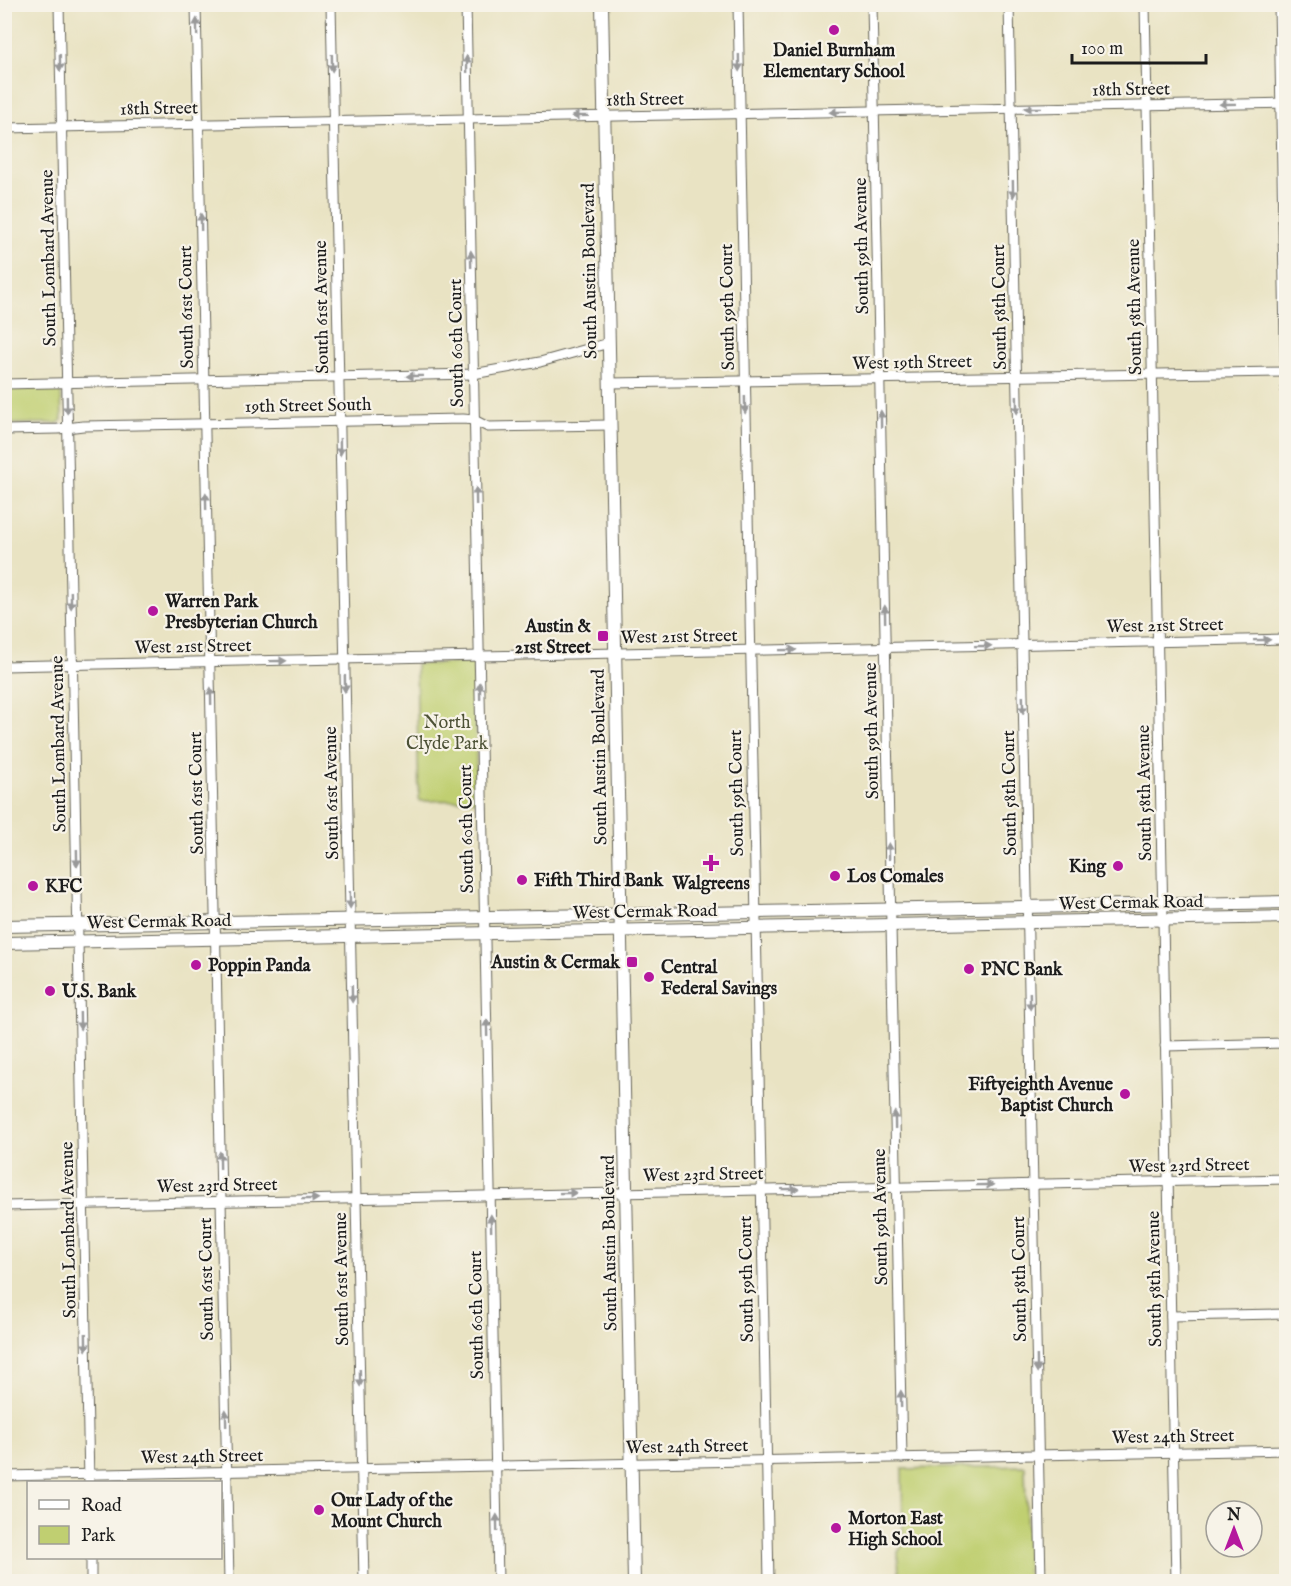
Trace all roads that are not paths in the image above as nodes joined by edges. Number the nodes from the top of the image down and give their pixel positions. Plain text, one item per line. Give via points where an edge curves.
1 (59, 4) edge
2 (196, 4) edge
3 (331, 4) edge
4 (466, 4) edge
5 (602, 4) edge
6 (738, 4) edge
7 (872, 4) edge
8 (1009, 4) edge
9 (1145, 4) edge
10 (1279, 4) edge
11 (1284, 103) edge
12 (1147, 106) junction
13 (1011, 108) junction
14 (874, 111) junction
15 (740, 113) junction
16 (604, 116) junction
17 (468, 118) junction
18 (334, 121) junction
19 (199, 124) junction
20 (62, 127) junction
21 (4, 128) edge
22 (609, 343) junction
23 (1286, 372) edge
24 (473, 374) junction
25 (1152, 374) junction
26 (1016, 376) junction
27 (339, 377) junction
28 (880, 379) junction
29 (204, 380) junction
30 (745, 381) junction
31 (67, 383) junction
32 (609, 383) junction
33 (4, 384) edge
34 (1287, 396) edge
35 (474, 420) junction
36 (340, 421) junction
37 (205, 424) junction
38 (610, 425) junction
39 (68, 428) junction
40 (4, 430) edge
41 (1287, 639) edge
42 (1157, 642) junction
43 (1022, 645) junction
44 (885, 648) junction
45 (750, 651) junction
46 (615, 653) junction
47 (479, 656) junction
48 (345, 659) junction
49 (210, 662) junction
50 (73, 665) junction
51 (4, 666) edge
52 (1287, 902) edge
53 (1163, 904) junction
54 (1028, 907) junction
55 (891, 909) junction
56 (755, 912) junction
57 (620, 915) junction
58 (1287, 917) edge
59 (484, 918) junction
60 (350, 920) junction
61 (1163, 920) junction
62 (1028, 922) junction
63 (215, 923) junction
64 (78, 925) junction
65 (891, 925) junction
66 (4, 926) edge
67 (756, 927) junction
68 (621, 930) junction
69 (485, 933) junction
70 (351, 936) junction
71 (216, 938) junction
72 (78, 941) junction
73 (4, 943) edge
74 (1287, 1043) edge
75 (1165, 1046) junction
76 (1287, 1179) edge
77 (1168, 1182) junction
78 (1033, 1184) junction
79 (896, 1187) junction
80 (761, 1190) junction
81 (626, 1192) junction
82 (490, 1195) junction
83 (356, 1198) junction
84 (221, 1201) junction
85 (84, 1204) junction
86 (4, 1206) edge
87 (1287, 1314) edge
88 (1171, 1316) junction
89 (1287, 1450) edge
90 (1173, 1452) junction
91 (1039, 1455) junction
92 (902, 1458) junction
93 (766, 1461) junction
94 (632, 1464) junction
95 (496, 1466) junction
96 (362, 1469) junction
97 (227, 1472) junction
98 (4, 1476) edge
99 (89, 1478) edge
100 (91, 1559) edge
101 (91, 1581) edge
102 (229, 1581) edge
103 (364, 1581) edge
104 (498, 1581) edge
105 (634, 1581) edge
106 (769, 1581) edge
107 (1041, 1581) edge
108 (1176, 1581) edge

1 -> 20 street, South Lombard Avenue
19 -> 2 street, South 61st Court
3 -> 18 street, South 61st Avenue
17 -> 4 street, South 60th Court
5 - 16 main road, South Austin Boulevard
6 -> 15 street, South 59th Court
7 - 14 street, South 59th Avenue
8 - 13 street, South 58th Court
9 - 12 street, South 58th Avenue
10 - 11 street
11 -> 12 street, 18th Street
11 - 23 street
12 -> 13 street, 18th Street
12 - 25 street, South 58th Avenue
13 - 14 street, 18th Street
13 -> 26 street, South 58th Court
14 -> 15 street, 18th Street
14 - 28 street, South 59th Avenue
15 - 16 street, 18th Street
15 - 30 street, South 59th Court
16 -> 17 street, 18th Street
16 - 22 main road, South Austin Boulevard
17 - 18 street, 18th Street
24 -> 17 street, South 60th Court
18 - 19 street, 18th Street
18 - 27 street, South 61st Avenue
19 - 20 street, 18th Street
29 -> 19 street, South 61st Court
20 - 21 street, 18th Street
20 - 31 street, South Lombard Avenue
22 - 24 street via 540,362
22 - 32 main road, South Austin Boulevard
23 - 25 street, West 19th Street
23 - 34 street
24 -> 27 street
24 - 35 street, South 60th Court
25 - 26 street, West 19th Street
25 - 42 street, South 58th Avenue
26 - 28 street, West 19th Street
26 -> 43 street, South 58th Court
27 - 29 street
27 - 36 street, South 61st Avenue
28 - 30 street, West 19th Street
44 -> 28 street, South 59th Avenue
29 - 31 street
29 - 37 street, South 61st Court
30 - 32 street, West 19th Street
30 -> 45 street, South 59th Court
31 - 33 street
31 -> 39 street, South Lombard Avenue
32 - 38 main road, South Austin Boulevard
35 - 36 street, 19th Street South
35 - 38 street, 19th Street South via 488,428
47 -> 35 street, South 60th Court
36 - 37 street, 19th Street South
36 -> 48 street, South 61st Avenue
37 - 39 street, 19th Street South
49 -> 37 street, South 61st Court
38 - 46 main road, South Austin Boulevard
39 - 40 street, 19th Street South
39 -> 50 street, South Lombard Avenue
42 -> 41 street, West 21st Street
42 - 43 street, West 21st Street
42 - 53 street, South 58th Avenue
44 -> 43 street, West 21st Street
43 -> 54 street, South 58th Court
45 -> 44 street, West 21st Street
55 -> 44 street, South 59th Avenue
45 - 46 street, West 21st Street
45 - 56 street, South 59th Court
46 - 47 street, West 21st Street
46 - 57 main road, South Austin Boulevard
47 - 48 street, West 21st Street
59 -> 47 street, South 60th Court
49 -> 48 street, West 21st Street
48 -> 60 street, South 61st Avenue
49 - 50 street, West 21st Street
63 -> 49 street, South 61st Court
50 - 51 street, West 21st Street
50 -> 64 street, South Lombard Avenue
52 - 53 main road, West Cermak Road
53 - 54 main road, West Cermak Road
53 - 61 street, South 58th Avenue
54 - 55 main road, West Cermak Road
54 - 62 street, South 58th Court
55 - 56 main road, West Cermak Road
55 - 65 street, South 59th Avenue
56 - 57 main road, West Cermak Road
56 - 67 street, South 59th Court
57 - 59 main road, West Cermak Road
57 - 68 main road, South Austin Boulevard
58 - 61 main road, West Cermak Road
59 - 60 main road, West Cermak Road
59 - 69 street, South 60th Court
60 - 63 main road, West Cermak Road
60 - 70 street, South 61st Avenue
61 - 62 main road, West Cermak Road
61 - 75 street, South 58th Avenue
62 - 65 main road, West Cermak Road
62 -> 78 street, South 58th Court
63 - 64 main road, West Cermak Road
63 - 71 street, South 61st Court
64 - 66 main road, West Cermak Road
64 - 72 street, South Lombard Avenue
65 - 67 main road, West Cermak Road
79 -> 65 street, South 59th Avenue
67 - 68 main road, West Cermak Road
67 - 80 street, South 59th Court
68 - 69 main road, West Cermak Road
68 - 81 main road, South Austin Boulevard
69 - 70 main road, West Cermak Road
82 -> 69 street, South 60th Court
70 - 71 main road, West Cermak Road
70 -> 83 street, South 61st Avenue
71 - 72 main road, West Cermak Road
84 -> 71 street, South 61st Court
72 - 73 main road, West Cermak Road
72 -> 85 street, South Lombard Avenue
74 - 75 street
75 - 77 street, South 58th Avenue
76 - 77 street, West 23rd Street
77 - 78 street, West 23rd Street
77 - 88 street, South 58th Avenue
79 -> 78 street, West 23rd Street
78 -> 91 street, South 58th Court
80 -> 79 street, West 23rd Street
92 -> 79 street, South 59th Avenue
80 - 81 street, West 23rd Street
80 - 93 street, South 59th Court
82 -> 81 street, West 23rd Street
81 - 94 main road, South Austin Boulevard
82 - 83 street, West 23rd Street
95 -> 82 street, South 60th Court
84 -> 83 street, West 23rd Street
83 -> 96 street, South 61st Avenue
84 - 85 street, West 23rd Street
97 -> 84 street, South 61st Court
85 - 86 street, West 23rd Street
85 -> 99 street, South Lombard Avenue
87 - 88 street
88 - 90 street, South 58th Avenue
89 - 90 street, West 24th Street
90 - 91 street, West 24th Street
90 - 108 street, South 58th Avenue
91 - 92 street, West 24th Street
91 - 107 street, South 58th Court
92 - 93 street, West 24th Street
93 - 94 street, West 24th Street
93 - 106 street, South 59th Court
94 - 95 street, West 24th Street
94 - 105 main road, South Austin Boulevard
95 - 96 street, West 24th Street
104 -> 95 street, South 60th Court
96 - 97 street, West 24th Street
96 - 103 street, South 61st Avenue
97 - 99 street, West 24th Street
97 - 102 street, South 61st Court
98 - 99 street, West 24th Street
100 - 101 street

